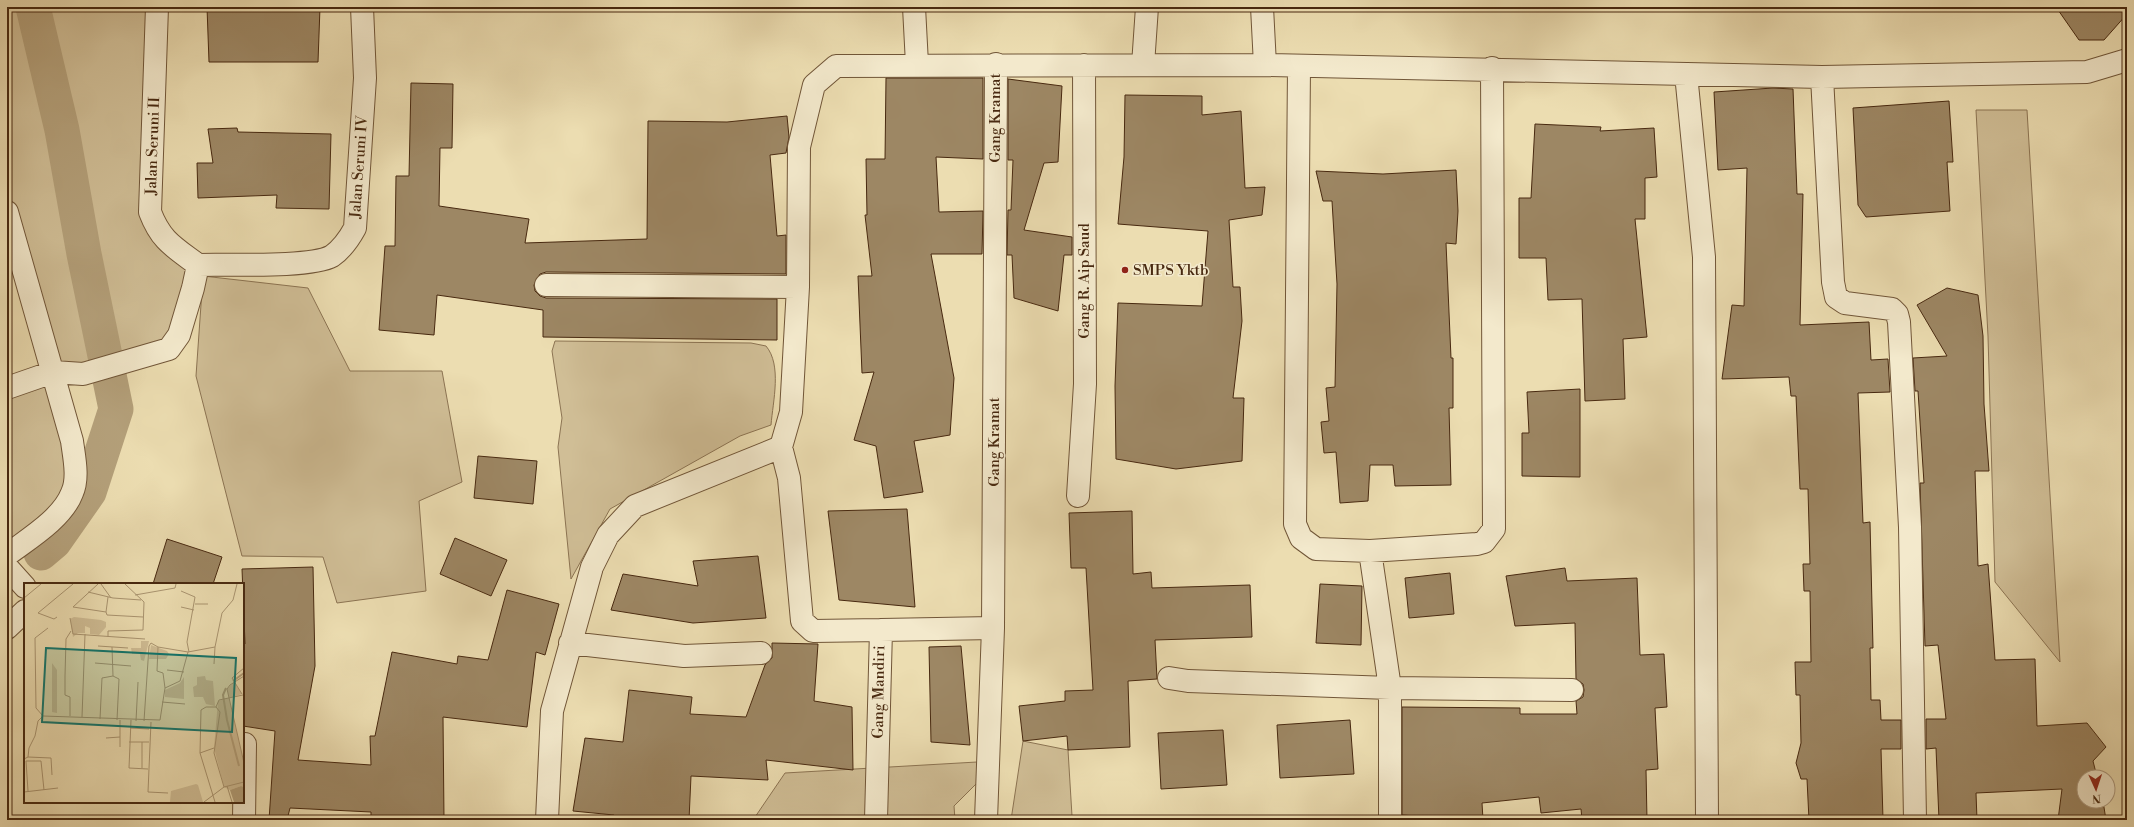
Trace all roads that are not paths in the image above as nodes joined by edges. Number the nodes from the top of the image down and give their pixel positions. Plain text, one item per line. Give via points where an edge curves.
1 (157, 7) edge
2 (362, 7) edge
3 (914, 7) edge
4 (1147, 7) edge
5 (1262, 7) edge
6 (2127, 60) edge
7 (917, 64) junction
8 (996, 64) junction
9 (1084, 65) junction
10 (1143, 65) junction
11 (1266, 65) junction
12 (1299, 67) junction
13 (1492, 68) junction
14 (1686, 74) junction
15 (1822, 77) junction
16 (7, 212) edge
17 (198, 265) junction
18 (546, 285) dead end
19 (798, 287) junction
20 (53, 372) junction
21 (7, 388) edge
22 (781, 447) junction
23 (1078, 496) dead end
24 (1370, 551) junction
25 (7, 555) edge
26 (7, 567) edge
27 (24, 586) edge
28 (24, 612) edge
29 (7, 628) edge
30 (993, 628) junction
31 (881, 630) junction
32 (570, 643) junction
33 (761, 653) dead end
34 (1170, 678) dead end
35 (1390, 688) junction
36 (1572, 690) dead end
37 (245, 744) dead end
38 (244, 820) edge
39 (547, 820) edge
40 (876, 820) edge
41 (986, 820) edge
42 (1390, 820) edge
43 (1707, 820) edge
44 (1915, 820) edge

1 - 17 street, Jalan Seruni II via 150,212 155,227 163,239
2 - 17 street, Jalan Seruni IV via 365,78 355,228 348,241 331,256 305,263
3 - 7 street
4 - 10 street
5 - 11 street
6 - 15 street via 2087,72
7 - 8 street
7 - 19 street via 836,66 814,85 799,147
8 - 9 street
8 - 30 street, Gang Kramat
9 - 10 street
9 - 23 street, Gang R. Aip Saud via 1085,384
10 - 11 street
11 - 12 street
12 - 13 street
12 - 24 street via 1295,524 1301,538 1316,549
13 - 14 street
13 - 24 street via 1494,529 1484,542 1477,544
14 - 15 street
14 - 43 street via 1704,257
15 - 44 street via 1836,297 1845,303 1892,309 1897,314 1899,322 1910,527
16 - 20 street
17 - 20 street via 178,335 169,348 83,374
18 - 19 street
19 - 22 street via 791,412
20 - 21 street
20 - 25 street via 72,441 75,470 72,493 52,522
22 - 31 street, Gang Mandiri via 789,478 802,621 813,631
22 - 32 street via 635,506 608,535 592,567
24 - 35 street
26 - 27 street
28 - 29 street
30 - 31 street
30 - 41 street, Gang Kramat
31 - 40 street, Gang Mandiri
32 - 33 street via 684,656
32 - 39 street via 552,711
34 - 35 street via 1188,681
35 - 36 street
35 - 42 street
37 - 38 street

